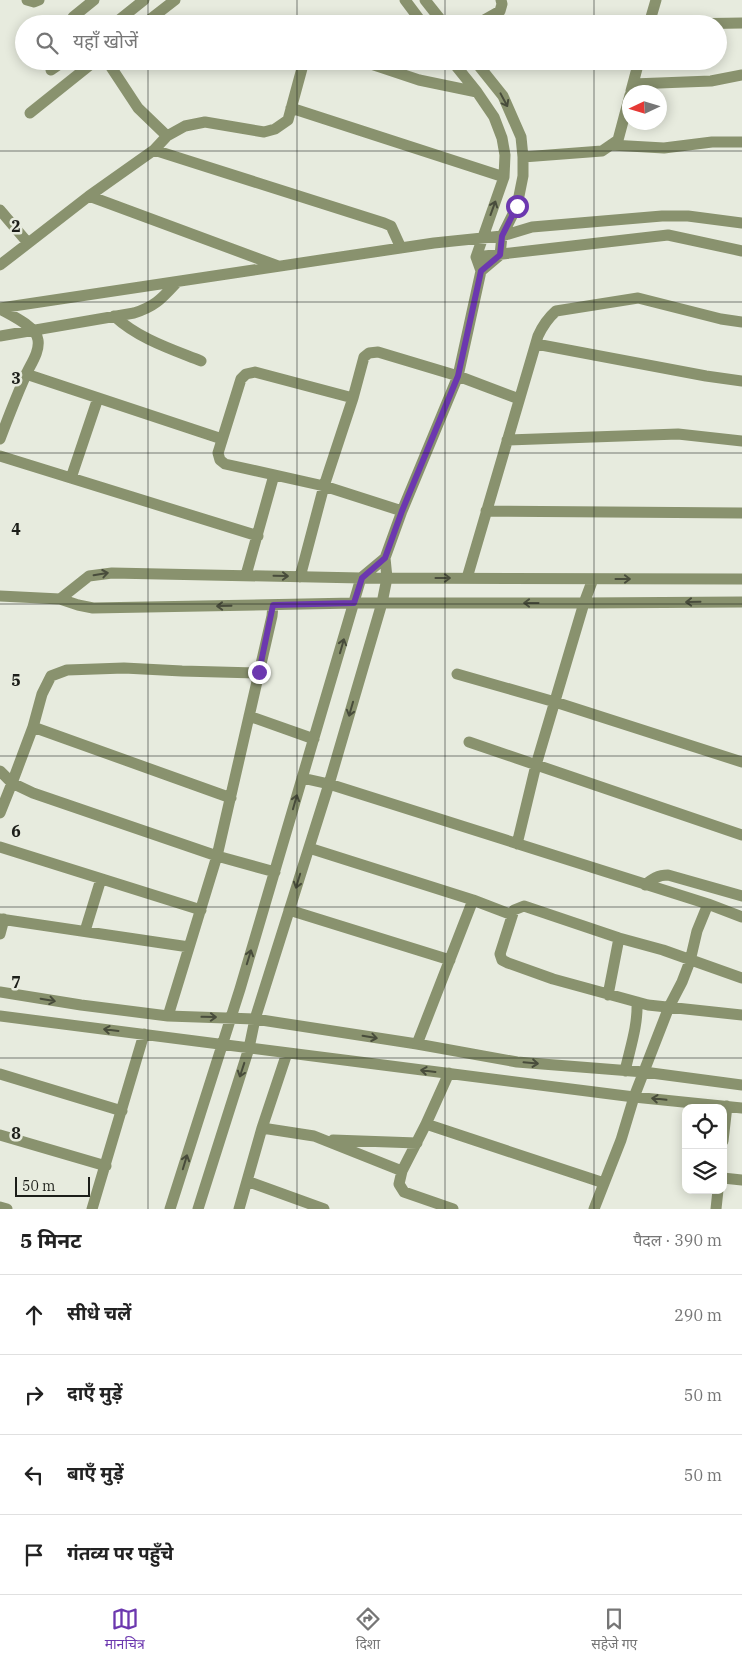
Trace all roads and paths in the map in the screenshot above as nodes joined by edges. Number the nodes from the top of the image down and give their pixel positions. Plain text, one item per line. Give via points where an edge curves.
1 (27, 0) edge
2 (39, 0) edge
3 (94, 0) edge
4 (144, 0) edge
5 (175, 0) edge
6 (405, 0) edge
7 (425, 0) edge
8 (501, 0) edge
9 (656, 0) edge
10 (75, 15) edge
11 (125, 15) edge
12 (156, 15) edge
13 (417, 15) edge
14 (437, 15) edge
15 (493, 15) edge
16 (652, 15) edge
17 (727, 22) edge
18 (742, 22) edge
19 (84, 70) edge
20 (113, 70) edge
21 (302, 70) edge
22 (389, 70) edge
23 (459, 70) edge
24 (482, 70) edge
25 (637, 70) edge
26 (742, 75) edge
27 (632, 85) edge
28 (667, 86) edge
29 (477, 92) junction
30 (291, 108) junction
31 (30, 113) dead end
32 (622, 125) edge
33 (167, 136) junction
34 (742, 142) edge
35 (611, 145) junction
36 (154, 150) junction
37 (523, 157) junction
38 (504, 177) junction
39 (89, 196) junction
40 (0, 210) edge
41 (742, 224) edge
42 (502, 236) junction
43 (482, 238) junction
44 (28, 243) junction
45 (401, 248) junction
46 (742, 251) edge
47 (500, 255) junction
48 (476, 257) junction
49 (0, 265) edge
50 (279, 266) junction
51 (481, 271) junction
52 (177, 282) junction
53 (0, 308) edge
54 (114, 316) junction
55 (741, 319) edge
56 (32, 330) junction
57 (0, 336) edge
58 (536, 344) junction
59 (201, 361) dead end
60 (26, 374) junction
61 (458, 376) junction
62 (742, 381) edge
63 (98, 398) junction
64 (353, 398) junction
65 (519, 399) junction
66 (0, 439) edge
67 (222, 439) junction
68 (507, 440) junction
69 (742, 441) edge
70 (0, 456) edge
71 (274, 475) junction
72 (71, 478) junction
73 (324, 486) junction
74 (402, 511) junction
75 (486, 511) junction
76 (742, 513) edge
77 (258, 536) junction
78 (385, 558) junction
79 (246, 576) junction
80 (300, 576) junction
81 (362, 578) junction
82 (388, 578) junction
83 (467, 578) junction
84 (593, 579) junction
85 (742, 579) edge
86 (0, 596) edge
87 (60, 599) junction
88 (742, 602) edge
89 (354, 603) junction
90 (382, 603) junction
91 (584, 604) junction
92 (273, 605) junction
93 (259, 672) junction
94 (458, 674) dead end
95 (555, 702) junction
96 (249, 716) junction
97 (33, 727) junction
98 (314, 739) junction
99 (469, 742) dead end
100 (742, 762) edge
101 (536, 765) junction
102 (0, 771) edge
103 (302, 778) junction
104 (12, 783) junction
105 (329, 784) junction
106 (231, 798) junction
107 (0, 813) edge
108 (742, 834) edge
109 (517, 844) junction
110 (0, 847) edge
111 (309, 848) junction
112 (217, 856) junction
113 (275, 872) junction
114 (101, 878) junction
115 (645, 885) junction
116 (742, 896) edge
117 (473, 900) junction
118 (708, 904) junction
119 (201, 910) junction
120 (290, 910) junction
121 (512, 915) junction
122 (742, 917) edge
123 (2, 919) edge
124 (85, 931) junction
125 (0, 934) edge
126 (619, 938) junction
127 (189, 947) junction
128 (450, 960) junction
129 (690, 960) junction
130 (742, 978) edge
131 (0, 992) edge
132 (608, 995) junction
133 (637, 1002) junction
134 (669, 1007) junction
135 (0, 1016) edge
136 (168, 1016) junction
137 (742, 1016) edge
138 (231, 1018) junction
139 (255, 1019) junction
140 (144, 1034) junction
141 (222, 1044) junction
142 (417, 1044) junction
143 (249, 1048) junction
144 (287, 1053) junction
145 (625, 1070) junction
146 (644, 1072) junction
147 (0, 1074) edge
148 (450, 1074) junction
149 (742, 1085) edge
150 (634, 1096) junction
151 (708, 1104) edge
152 (727, 1106) edge
153 (742, 1108) edge
154 (122, 1111) junction
155 (426, 1124) junction
156 (262, 1128) junction
157 (0, 1135) edge
158 (326, 1140) junction
159 (417, 1143) junction
160 (106, 1166) junction
161 (402, 1171) junction
162 (727, 1178) edge
163 (742, 1180) edge
164 (247, 1181) junction
165 (604, 1182) junction
166 (718, 1194) edge
167 (0, 1207) edge
168 (7, 1209) edge
169 (92, 1209) edge
170 (170, 1209) edge
171 (198, 1209) edge
172 (239, 1209) edge
173 (324, 1209) edge
174 (453, 1209) edge
175 (594, 1209) edge
176 (716, 1209) edge

1 - 2 street
3 - 10 street
4 - 11 street
5 - 12 street
6 - 13 street
7 - 14 street
8 - 15 street via 500,11
9 - 16 street
17 - 18 street
19 - 31 street
20 - 33 street via 138,108
21 - 30 street
22 - 29 street
23 - 29 street
24 -> 37 street via 503,96 521,137
25 - 27 street
26 - 28 street
29 - 38 street via 494,117 502,138
30 - 33 street via 288,120 268,132 205,122 185,126
30 - 38 street
32 - 35 street via 618,140
33 - 36 street
34 - 35 street via 664,148
35 - 37 street via 602,151
36 - 39 street
36 - 45 street via 384,223 391,226
37 - 42 street via 517,206
43 -> 38 street
39 - 44 street
39 - 50 street
40 - 44 street
41 - 42 street via 688,216 662,216 532,227
42 - 43 street
42 - 47 street
43 - 45 street
43 - 48 street
44 - 49 street
45 - 50 street
46 - 47 street via 668,234
47 - 48 street
47 - 51 street
48 - 51 street
50 - 52 street
51 - 61 street
52 - 53 street
52 - 54 street via 149,308
53 - 56 street
54 - 56 street
54 - 59 street via 148,340
55 - 58 street via 721,319 638,298 556,311 543,324
56 - 57 street
56 - 60 street via 38,340 37,352
58 - 62 street
58 - 65 street
60 - 63 street
60 - 66 street
61 - 64 street via 378,352 369,353 364,357
61 - 65 street
61 - 74 street
63 - 67 street
63 - 72 street
64 - 67 street via 255,372 246,374 241,379
64 - 73 street
65 - 68 street
67 - 71 street via 218,453 224,464
68 - 69 street via 678,434
68 - 75 street
70 - 72 street
71 - 73 street
71 - 77 street
72 - 77 street
73 - 74 street
73 - 80 street
74 - 78 street
75 - 76 street
75 - 83 street
77 - 79 street
78 - 81 street
78 - 82 street
79 -> 80 street
87 -> 79 street via 89,576 112,573
80 - 81 street
81 - 82 street
81 - 89 street
82 -> 83 street
82 - 90 street
83 - 84 street
84 -> 85 street
84 - 91 street
86 - 87 street
92 -> 87 street via 92,608
88 -> 91 street
89 - 90 street
89 - 92 street
98 -> 89 street
91 -> 90 street
90 -> 105 street
91 - 95 street
92 - 93 street
93 - 96 street
93 - 97 street via 124,668 67,670 51,676 46,684
94 - 95 street
95 - 100 street
95 - 101 street
96 - 98 street
96 - 106 street
97 - 104 street
97 - 106 street
98 - 103 street
99 - 101 street
101 - 108 street
101 - 109 street
102 - 104 street
103 - 105 street
113 -> 103 street
104 - 107 street
104 - 112 street
105 - 109 street
105 - 111 street
106 - 112 street
109 - 115 street
110 - 114 street
111 - 117 street
111 -> 120 street
112 - 113 street
112 - 119 street
138 -> 113 street
114 - 119 street
114 - 124 street
115 - 116 street via 653,878 668,875
115 - 118 street
117 - 121 street
117 - 128 street
118 - 122 street
118 - 129 street
119 - 127 street
120 - 128 street
120 - 139 street
121 - 126 street via 516,908 529,906
121 - 132 street via 501,948 502,960
123 - 124 street
123 - 125 street
124 - 127 street
126 - 129 street
126 - 132 street
127 - 136 street
128 - 142 street
129 - 130 street
129 - 134 street
131 -> 136 street
132 - 133 street
133 - 134 street
133 - 145 street via 636,1024
134 - 137 street
134 - 146 street
140 -> 135 street
136 -> 138 street
138 - 139 street
138 - 141 street
139 -> 142 street
139 - 143 street
140 - 141 street
140 - 154 street
141 - 143 street
170 -> 141 street
142 -> 145 street via 517,1062
143 - 144 street
143 -> 171 street
148 -> 144 street
144 - 156 street
145 - 146 street
146 - 149 street
146 - 150 street
147 - 154 street
148 - 150 street
148 - 155 street
151 -> 150 street
150 - 165 street
152 - 153 street
154 - 160 street
155 - 159 street
155 - 165 street
156 - 158 street
156 - 164 street
157 - 160 street
158 - 159 street
158 - 161 street
159 - 161 street
160 - 169 street
161 - 174 street via 399,1184 404,1192
162 - 163 street
164 - 172 street
164 - 173 street
165 - 175 street
166 - 176 street
167 - 168 street

